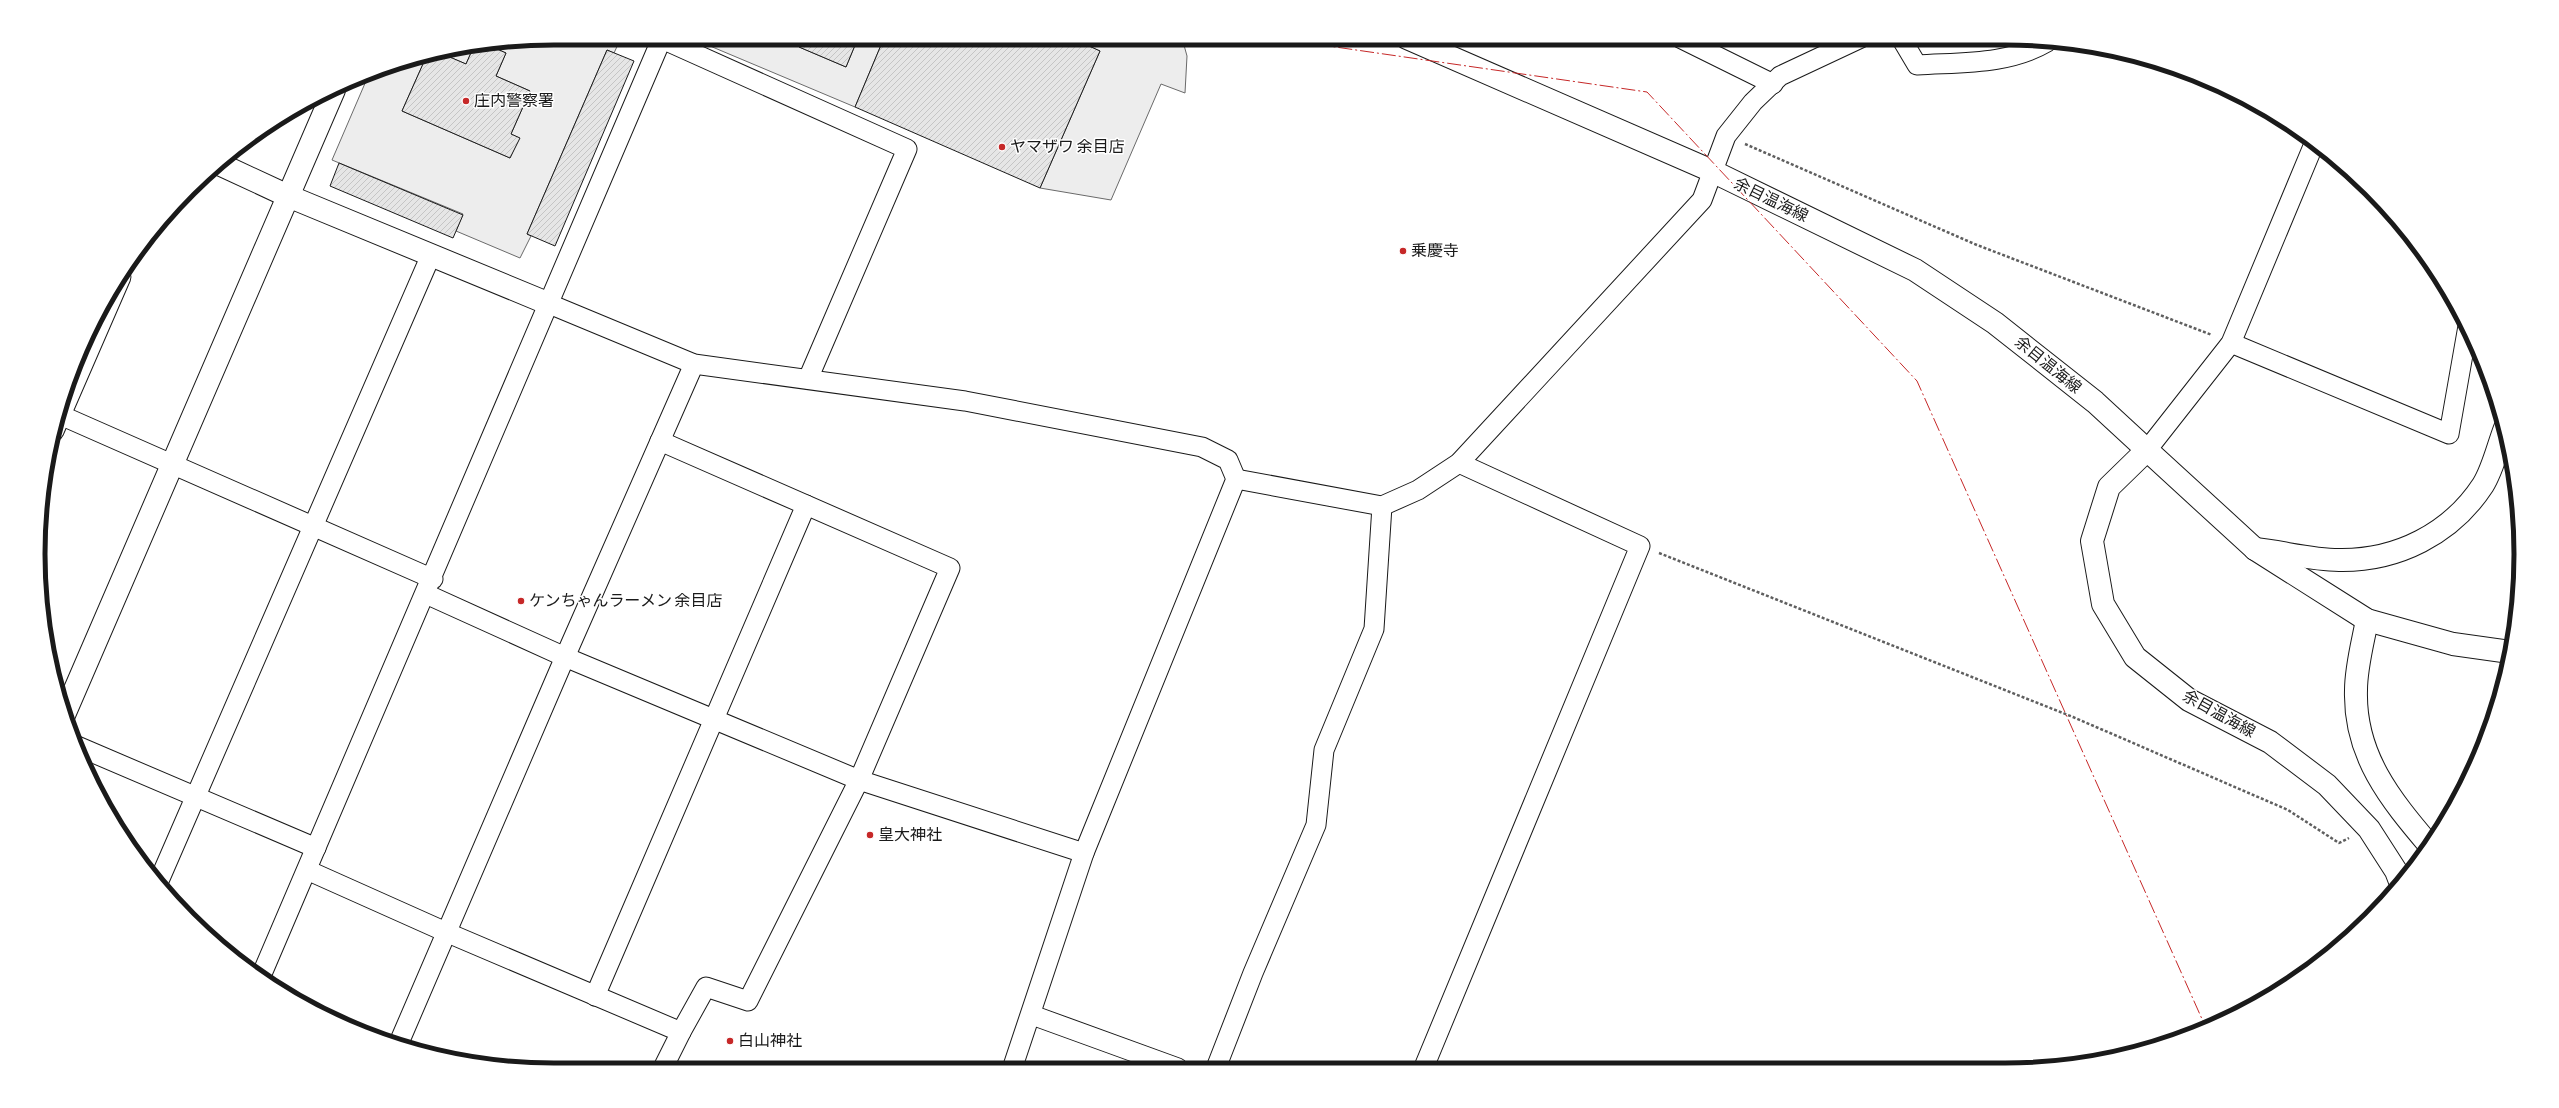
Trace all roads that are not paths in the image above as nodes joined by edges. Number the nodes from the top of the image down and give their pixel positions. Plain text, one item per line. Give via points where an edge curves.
1 (659, 45) edge
2 (677, 45) edge
3 (1423, 45) edge
4 (1694, 45) edge
5 (1845, 45) edge
6 (1905, 45) edge
7 (2039, 46) edge
8 (1773, 84) junction
9 (331, 96) edge
10 (2312, 148) edge
11 (224, 166) edge
12 (1712, 171) junction
13 (288, 196) junction
14 (431, 255) junction
15 (547, 303) junction
16 (103, 317) edge
17 (2466, 338) edge
18 (2232, 343) junction
19 (694, 364) junction
20 (78, 375) edge
21 (808, 379) junction
22 (62, 422) edge
23 (2501, 439) edge
24 (660, 441) junction
25 (2147, 450) junction
26 (1459, 463) junction
27 (172, 466) junction
28 (1236, 479) junction
29 (806, 505) junction
30 (1382, 506) junction
31 (314, 527) junction
32 (2255, 549) junction
33 (429, 586) junction
34 (2367, 620) junction
35 (2504, 651) edge
36 (565, 657) junction
37 (68, 706) edge
38 (713, 719) junction
39 (84, 749) edge
40 (859, 780) junction
41 (194, 796) junction
42 (2425, 841) edge
43 (316, 848) junction
44 (1084, 853) junction
45 (307, 870) junction
46 (160, 877) edge
47 (2398, 877) edge
48 (448, 933) junction
49 (263, 971) edge
50 (595, 996) junction
51 (1032, 1015) junction
52 (681, 1032) junction
53 (401, 1039) edge
54 (666, 1063) edge
55 (1014, 1063) edge
56 (1164, 1063) edge
57 (1218, 1063) edge
58 (1426, 1063) edge

1 - 15 street
2 - 21 street via 907,149
3 - 12 main road, 余目温海線
4 - 8 street
5 - 8 street via 1786,73
6 - 7 street via 1917,65 1998,59
8 - 12 street via 1752,102 1726,136
9 - 13 main road
10 - 18 street
11 - 13 main road
12 - 25 main road, 余目温海線 via 1915,270 1995,323 2095,402
12 - 26 street via 1702,200
13 - 14 main road
13 - 27 main road
14 - 15 main road
14 - 31 street
15 - 19 street
15 - 33 street
16 - 20 street
17 - 18 street via 2448,434
18 - 25 street
19 - 21 street
19 - 24 street
21 - 28 street via 965,401 1202,447 1228,460
22 - 27 street
23 - 32 main road via 2484,484 2456,517 2426,539 2390,555 2339,560
24 - 29 street
24 - 36 street
25 - 32 main road
25 - 47 main road, 余目温海線 via 2109,487 2092,540 2103,604 2135,657 2189,700 2270,742 2327,785 2369,829
26 - 30 street via 1418,490
26 - 58 street via 1640,546
27 - 31 street
27 - 37 main road
28 - 30 street
28 - 44 street
29 - 38 street
29 - 40 street via 950,568
30 - 57 street via 1374,630 1324,750 1316,825
31 - 33 street
31 - 41 street
32 - 34 main road
33 - 36 street
33 - 43 street
34 - 35 main road via 2454,644
34 - 42 main road via 2356,689 2358,728 2376,776
36 - 38 street
36 - 48 street
38 - 40 street
38 - 50 street
39 - 41 street
40 - 44 street
40 - 52 street via 748,1001 706,987
41 - 43 street
41 - 46 street
43 - 45 street
44 - 51 street
45 - 48 street
45 - 49 street
48 - 50 street
48 - 53 street
50 - 52 street
51 - 55 street
51 - 56 street
52 - 54 street

